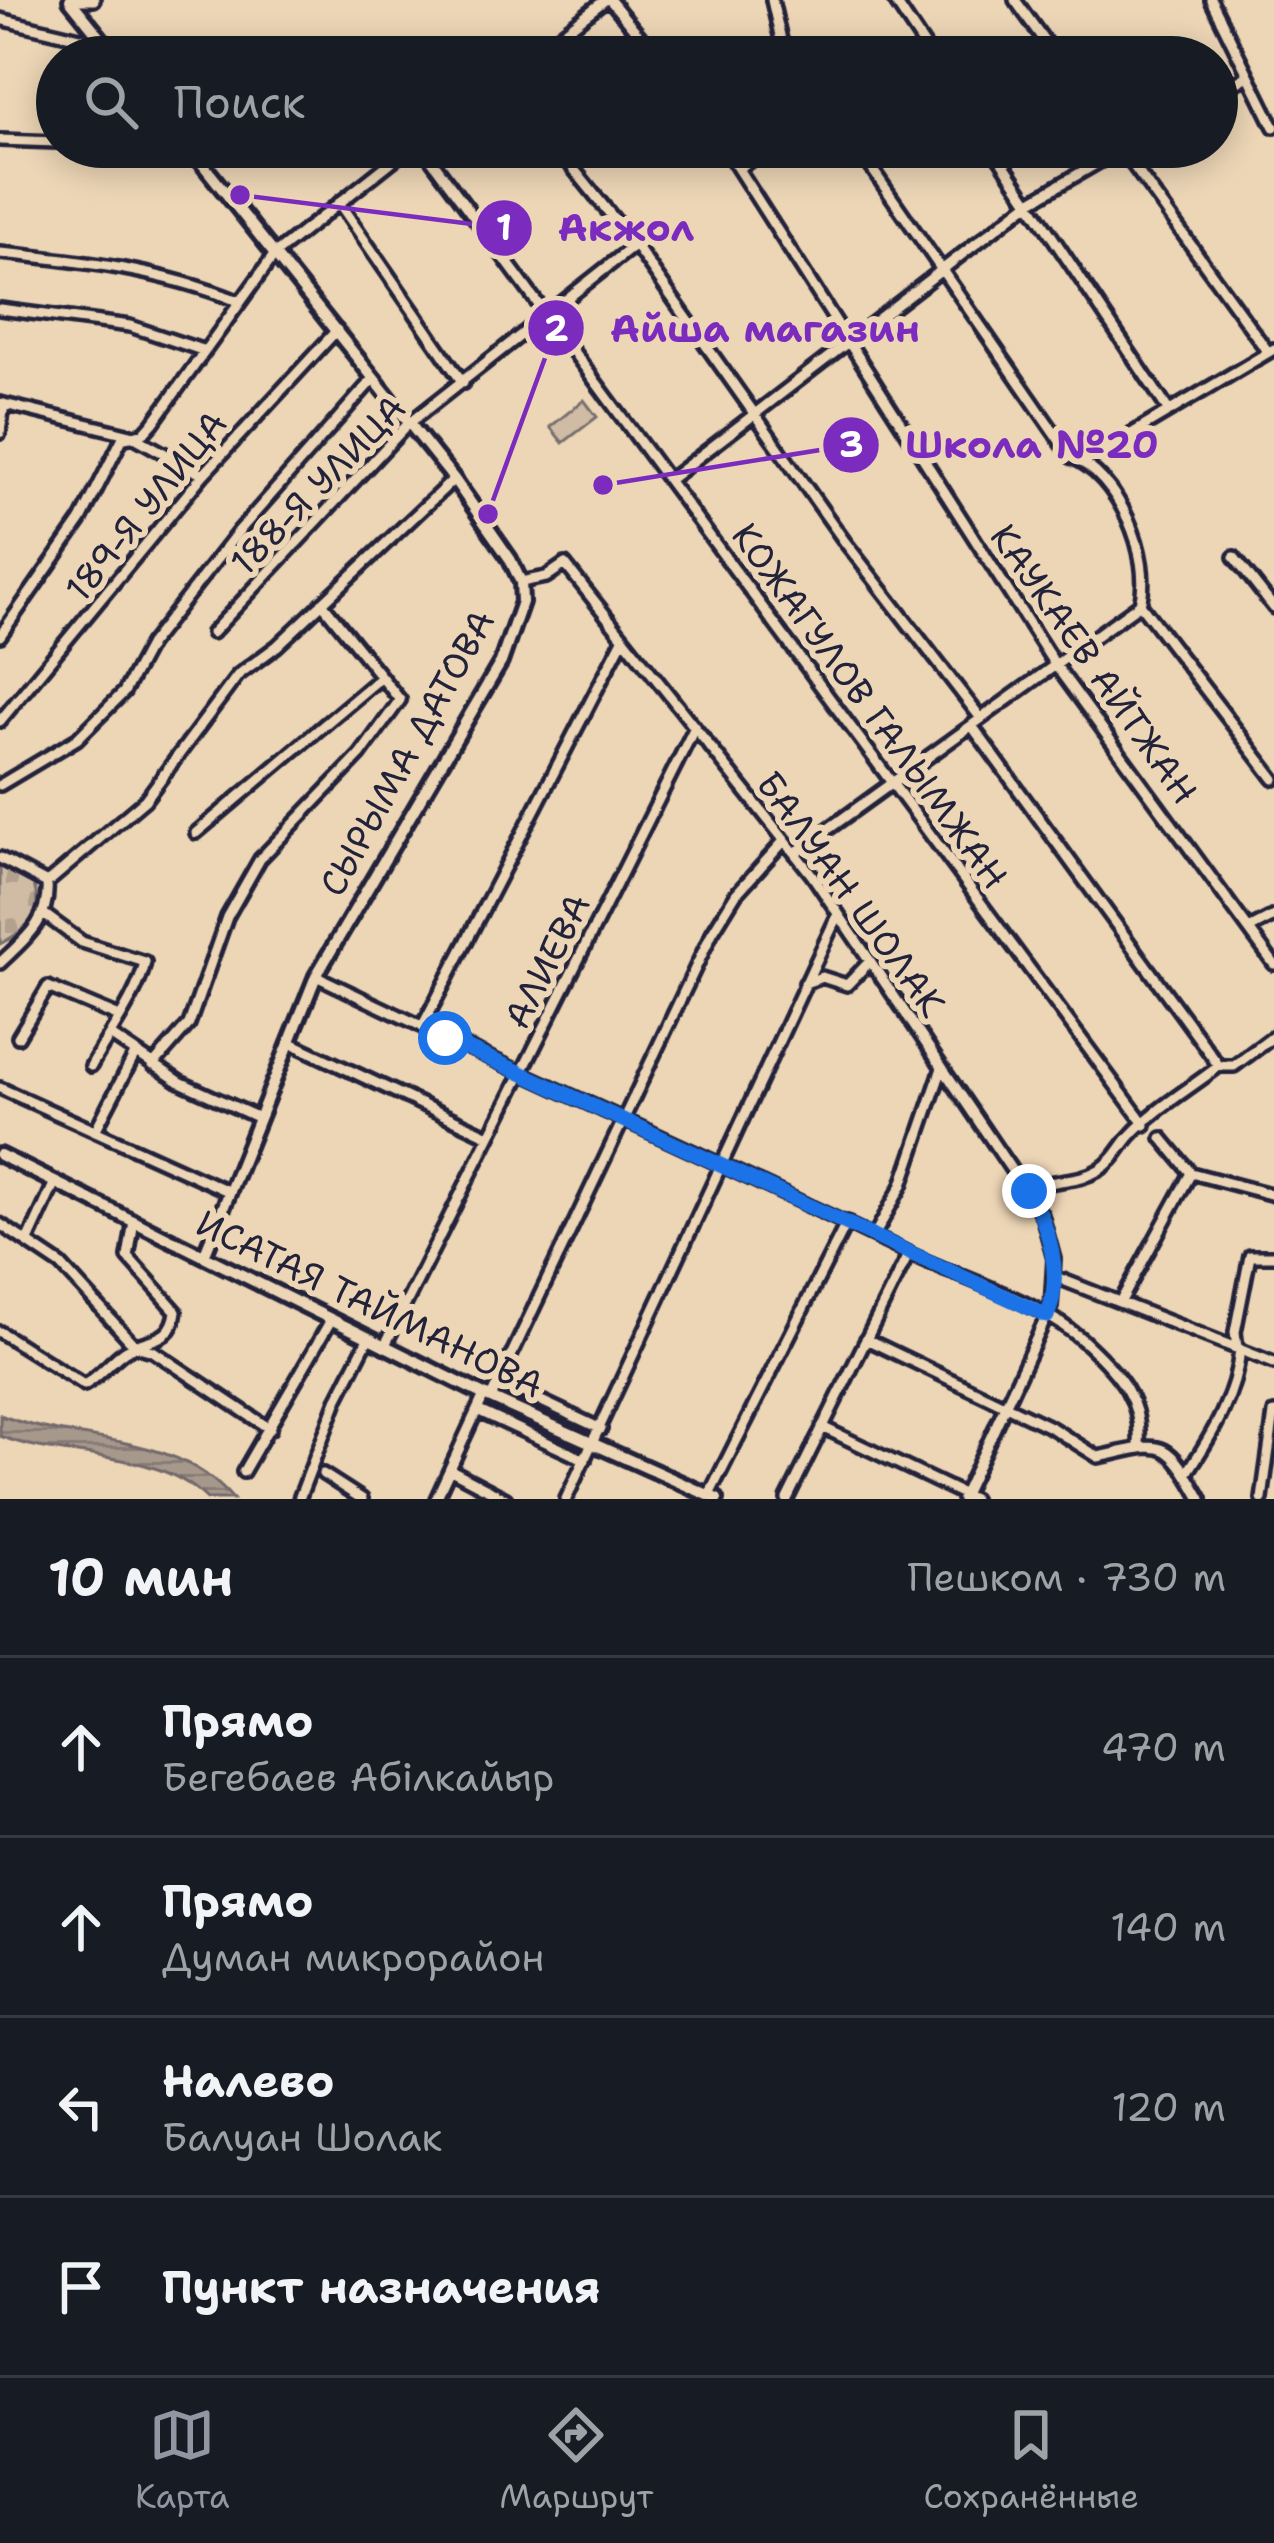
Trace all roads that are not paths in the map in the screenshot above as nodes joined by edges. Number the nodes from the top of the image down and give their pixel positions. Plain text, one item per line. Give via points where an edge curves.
1 (70, 0) edge
2 (94, 0) edge
3 (607, 0) edge
4 (772, 0) edge
5 (894, 0) edge
6 (1015, 0) edge
7 (1211, 0) edge
8 (0, 19) edge
9 (71, 36) edge
10 (99, 36) edge
11 (560, 36) edge
12 (639, 36) edge
13 (780, 36) edge
14 (918, 36) edge
15 (1041, 36) edge
16 (1228, 36) edge
17 (1238, 59) edge
18 (1246, 76) junction
19 (1238, 81) edge
20 (1274, 127) edge
21 (0, 140) edge
22 (36, 141) edge
23 (206, 168) edge
24 (383, 168) edge
25 (438, 168) edge
26 (573, 168) edge
27 (739, 168) edge
28 (871, 168) edge
29 (1007, 168) edge
30 (1088, 168) edge
31 (1137, 168) edge
32 (1030, 202) junction
33 (339, 203) junction
34 (635, 245) junction
35 (0, 253) edge
36 (274, 254) junction
37 (940, 269) junction
38 (238, 301) junction
39 (0, 309) edge
40 (548, 316) junction
41 (337, 330) junction
42 (845, 340) junction
43 (202, 350) junction
44 (1271, 351) edge
45 (374, 379) junction
46 (463, 383) junction
47 (2, 404) edge
48 (756, 411) junction
49 (1169, 412) junction
50 (408, 424) junction
51 (0, 433) edge
52 (131, 436) junction
53 (1084, 462) junction
54 (202, 475) junction
55 (454, 478) junction
56 (669, 480) junction
57 (1234, 557) dead end
58 (521, 582) junction
59 (322, 603) junction
60 (1140, 604) junction
61 (1274, 608) edge
62 (212, 633) dead end
63 (0, 636) edge
64 (623, 638) junction
65 (1054, 663) junction
66 (380, 678) junction
67 (0, 721) edge
68 (976, 722) junction
69 (694, 729) junction
70 (1274, 778) edge
71 (893, 782) junction
72 (0, 785) edge
73 (196, 833) dead end
74 (784, 841) junction
75 (795, 854) junction
76 (0, 858) edge
77 (47, 883) junction
78 (838, 914) junction
79 (45, 915) junction
80 (1274, 916) edge
81 (1250, 929) junction
82 (870, 961) junction
83 (0, 963) edge
84 (1274, 964) edge
85 (316, 976) junction
86 (805, 983) junction
87 (117, 1016) junction
88 (422, 1027) junction
89 (1274, 1036) edge
90 (17, 1037) dead end
91 (113, 1037) junction
92 (289, 1042) junction
93 (135, 1054) junction
94 (153, 1065) junction
95 (91, 1066) dead end
96 (1219, 1066) junction
97 (942, 1068) junction
98 (521, 1073) junction
99 (0, 1088) edge
100 (259, 1118) junction
101 (622, 1123) junction
102 (1145, 1125) junction
103 (95, 1131) junction
104 (489, 1136) junction
105 (1162, 1138) dead end
106 (0, 1155) edge
107 (719, 1167) junction
108 (1192, 1173) junction
109 (55, 1182) junction
110 (1029, 1191) junction
111 (230, 1192) junction
112 (1274, 1195) edge
113 (134, 1222) junction
114 (847, 1222) junction
115 (0, 1224) edge
116 (874, 1236) junction
117 (28, 1239) junction
118 (909, 1253) junction
119 (204, 1256) junction
120 (1274, 1256) edge
121 (1053, 1276) junction
122 (1121, 1301) junction
123 (1047, 1316) junction
124 (331, 1320) junction
125 (0, 1332) edge
126 (368, 1339) junction
127 (866, 1339) junction
128 (135, 1346) junction
129 (384, 1347) junction
130 (1238, 1349) junction
131 (1274, 1363) edge
132 (499, 1382) junction
133 (488, 1396) junction
134 (1005, 1407) junction
135 (477, 1410) junction
136 (1274, 1413) edge
137 (822, 1427) junction
138 (270, 1429) junction
139 (601, 1429) junction
140 (1138, 1444) junction
141 (592, 1446) junction
142 (585, 1460) junction
143 (451, 1470) junction
144 (243, 1472) dead end
145 (1187, 1473) junction
146 (323, 1474) dead end
147 (713, 1497) edge
148 (966, 1498) edge
149 (299, 1499) edge
150 (362, 1499) edge
151 (436, 1499) edge
152 (506, 1499) edge
153 (566, 1499) edge
154 (787, 1499) edge
155 (1201, 1499) edge
156 (1262, 1499) edge

1 - 2 street
1 - 10 street
3 - 11 street
3 - 12 street
4 - 13 street
5 - 14 street
6 - 15 street
7 - 16 street
8 - 9 street
17 - 18 street
18 - 19 street
18 - 20 street
21 - 22 street
23 - 36 street, СЫРЫМА ДАТОВА
24 - 33 street
25 - 40 street, КОЖАГУЛОВ ГАЛЫМЖАН
26 - 34 street
27 - 42 street, КАУКАЕВ АЙТЖАН
28 - 37 street
29 - 32 street
30 - 32 street
31 - 44 street
32 - 37 street
32 - 49 street
33 - 36 street
33 - 46 street
34 - 40 street, 188-Я УЛИЦА
34 - 48 street
35 - 38 street via 144,271
36 - 38 street
36 - 41 street, СЫРЫМА ДАТОВА
37 - 42 street
37 - 53 street via 1071,457
38 - 43 street
39 - 43 street via 130,326
40 - 46 street, 188-Я УЛИЦА
40 - 56 street, КОЖАГУЛОВ ГАЛЫМЖАН
41 - 45 street, СЫРЫМА ДАТОВА
41 - 54 street, 189-Я УЛИЦА
42 - 48 street
42 - 65 street, КАУКАЕВ АЙТЖАН
43 - 52 street via 153,423
44 - 49 street
45 - 50 street, СЫРЫМА ДАТОВА
45 - 72 street, 188-Я УЛИЦА via 238,532 150,644 124,692 77,739
46 - 50 street, 188-Я УЛИЦА
47 - 51 street
47 - 52 street
48 - 56 street
48 - 68 street
49 - 53 street
50 - 55 street, СЫРЫМА ДАТОВА
50 - 62 street, 188-Я УЛИЦА
52 - 54 street
52 - 63 street via 117,446 80,520
53 - 60 street via 1123,512 1145,585
54 - 67 street, 189-Я УЛИЦА
55 - 58 street, СЫРЫМА ДАТОВА
55 - 59 street
56 - 71 street, КОЖАГУЛОВ ГАЛЫМЖАН
57 - 61 street
58 - 64 street, БАЛУАН ШОЛАК via 566,564
58 - 85 street, СЫРЫМА ДАТОВА via 519,621 501,662
59 - 66 street
59 - 77 street via 238,675 145,800
60 - 65 street
60 - 70 street
64 - 69 street, БАЛУАН ШОЛАК
64 - 88 street
65 - 68 street
65 - 81 street, КАУКАЕВ АЙТЖАН
66 - 73 street
66 - 94 street via 400,700 360,755 260,859 227,917 189,1024
68 - 71 street
68 - 96 street
69 - 74 street, БАЛУАН ШОЛАК
69 - 98 street, АЛИЕВА
71 - 75 street
71 - 102 street, КОЖАГУЛОВ ГАЛЫМЖАН
74 - 75 street, БАЛУАН ШОЛАК
74 - 101 street via 712,933
75 - 78 street, БАЛУАН ШОЛАК
76 - 77 street
77 - 79 street
78 - 82 street, БАЛУАН ШОЛАК
78 - 86 street
79 - 83 street
79 - 87 street via 82,941 145,962
80 - 81 street
81 - 84 street, КАУКАЕВ АЙТЖАН
82 - 86 street via 848,985 822,977
82 - 97 street, БАЛУАН ШОЛАК
85 - 88 street
85 - 92 street, СЫРЫМА ДАТОВА
86 - 107 street
87 - 90 street via 48,987
87 - 91 street
88 - 98 street
89 - 96 street via 1234,1066
91 - 93 street
91 - 95 street
92 - 100 street, СЫРЫМА ДАТОВА
92 - 104 street
93 - 94 street
93 - 103 street
94 - 100 street
96 - 102 street
97 - 110 street, БАЛУАН ШОЛАК
97 - 116 street via 902,1185
98 - 101 street
98 - 104 street, АЛИЕВА
99 - 103 street
100 - 111 street, СЫРЫМА ДАТОВА
101 - 107 street
101 - 132 street
102 - 110 street via 1115,1160 1083,1179 1046,1180
103 - 111 street
104 - 129 street, АЛИЕВА
105 - 108 street
106 - 109 street, ИСАТАЯ ТАЙМАНОВА
107 - 114 street
107 - 139 street
108 - 112 street
108 - 122 street
109 - 113 street, ИСАТАЯ ТАЙМАНОВА
109 - 117 street
110 - 121 street, БАЛУАН ШОЛАК
111 - 119 street, СЫРЫМА ДАТОВА
113 - 119 street, ИСАТАЯ ТАЙМАНОВА
113 - 128 street via 128,1257 176,1311 160,1340
114 - 116 street
114 - 147 street
115 - 117 street
116 - 118 street
117 - 128 street
118 - 123 street
118 - 127 street
119 - 124 street, ИСАТАЯ ТАЙМАНОВА
120 - 130 street via 1250,1256
121 - 122 street
121 - 123 street, БАЛУАН ШОЛАК
122 - 130 street
123 - 134 street, БАЛУАН ШОЛАК
123 - 140 street via 1087,1343 1137,1404
124 - 126 street, ИСАТАЯ ТАЙМАНОВА
124 - 138 street
125 - 128 street via 84,1385
126 - 129 street, ИСАТАЯ ТАЙМАНОВА
126 - 149 street
127 - 134 street
127 - 137 street
128 - 138 street
129 - 133 street, ИСАТАЯ ТАЙМАНОВА
130 - 131 street
130 - 145 street via 1216,1429
132 - 133 street
132 - 139 street
133 - 135 street
133 - 141 street, ИСАТАЯ ТАЙМАНОВА
134 - 140 street via 1098,1457
134 - 148 street, БАЛУАН ШОЛАК
135 - 142 street
135 - 143 street
136 - 156 street
137 - 148 street
137 - 154 street
138 - 144 street
139 - 141 street
140 - 145 street via 1164,1450
141 - 142 street
141 - 147 street, ИСАТАЯ ТАЙМАНОВА
142 - 153 street
143 - 151 street
143 - 152 street
145 - 155 street
146 - 150 street

